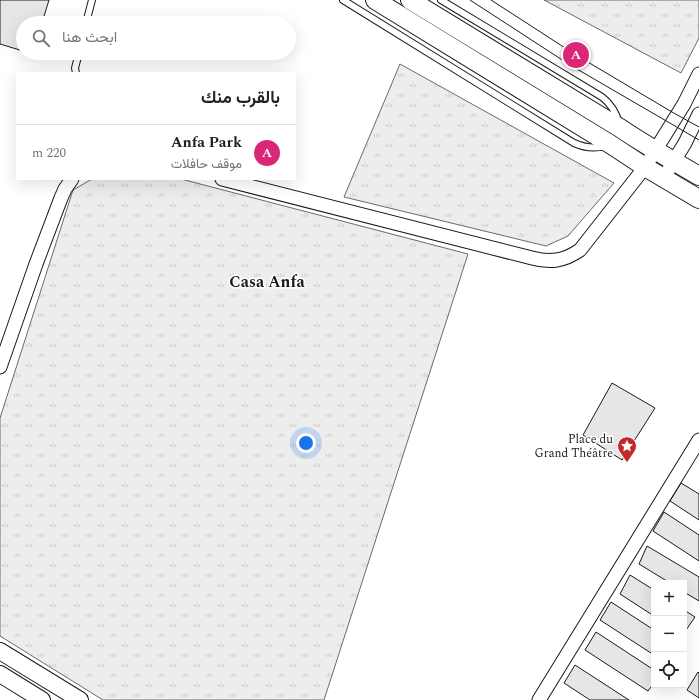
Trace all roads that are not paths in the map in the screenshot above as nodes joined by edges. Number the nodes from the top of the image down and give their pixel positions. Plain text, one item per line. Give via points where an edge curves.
1 (92, 0) edge
2 (342, 0) edge
3 (375, 0) edge
4 (410, 0) edge
5 (441, 0) edge
6 (88, 16) edge
7 (77, 60) edge
8 (76, 72) edge
9 (699, 74) edge
10 (699, 114) edge
11 (620, 128) junction
12 (610, 144) junction
13 (656, 150) junction
14 (674, 160) junction
15 (645, 167) junction
16 (699, 176) edge
17 (663, 178) junction
18 (71, 180) edge
19 (226, 180) edge
20 (699, 199) edge
21 (0, 368) edge
22 (699, 440) edge
23 (0, 651) edge
24 (0, 674) edge
25 (42, 700) edge
26 (80, 700) edge
27 (539, 700) edge

1 - 6 lane
2 - 12 lane via 574,143 588,148
3 - 12 main road
4 - 11 main road
5 - 11 lane via 602,97 616,114
7 - 8 lane
9 - 13 street
10 - 14 street
11 - 13 main road
12 - 15 main road
13 - 14 main road
13 - 15 street
14 - 16 main road
14 - 17 street
15 - 17 main road
15 - 19 street via 580,250 565,258 548,261
17 - 20 main road
18 - 21 street via 55,213
22 - 27 street
23 - 26 street
24 - 25 street

